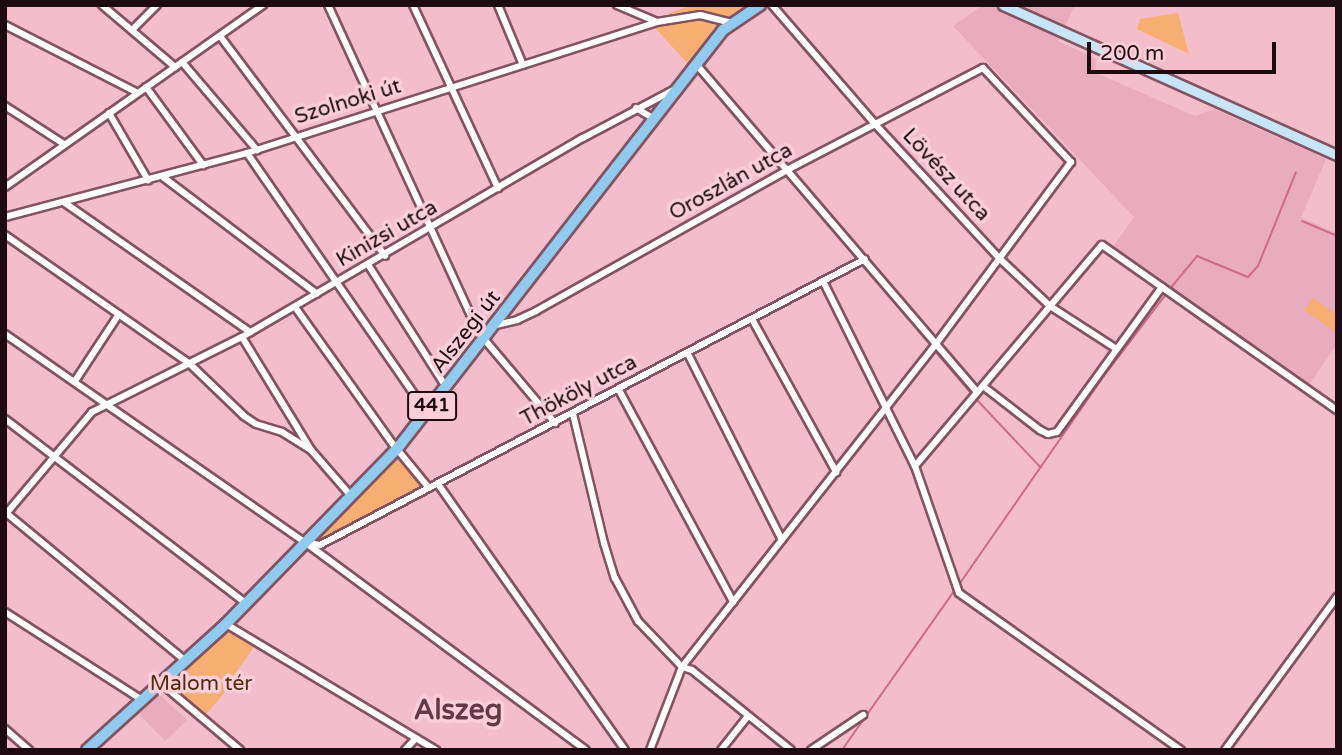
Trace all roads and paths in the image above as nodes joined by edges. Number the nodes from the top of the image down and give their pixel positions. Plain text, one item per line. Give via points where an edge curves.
1 (102, 5) edge
2 (157, 5) edge
3 (263, 5) edge
4 (328, 5) edge
5 (413, 5) edge
6 (498, 5) edge
7 (617, 5) edge
8 (760, 5) edge
9 (772, 5) edge
10 (1003, 5) edge
11 (657, 22) junction
12 (733, 23) junction
13 (5, 25) edge
14 (133, 29) junction
15 (220, 36) junction
16 (182, 62) junction
17 (696, 64) junction
18 (523, 65) junction
19 (175, 67) junction
20 (146, 87) junction
21 (679, 87) junction
22 (451, 88) junction
23 (138, 93) junction
24 (5, 106) edge
25 (636, 108) junction
26 (377, 112) junction
27 (109, 113) junction
28 (654, 119) junction
29 (875, 124) junction
30 (297, 137) junction
31 (64, 144) junction
32 (257, 150) junction
33 (247, 153) junction
34 (1337, 155) edge
35 (203, 165) junction
36 (788, 170) junction
37 (163, 177) junction
38 (148, 180) junction
39 (5, 187) edge
40 (498, 188) junction
41 (65, 203) junction
42 (5, 218) edge
43 (432, 229) junction
44 (5, 235) edge
45 (385, 256) junction
46 (999, 258) junction
47 (865, 259) junction
48 (369, 265) junction
49 (823, 281) junction
50 (335, 284) junction
51 (1163, 288) junction
52 (317, 294) junction
53 (1050, 306) junction
54 (295, 307) junction
55 (119, 314) junction
56 (752, 319) junction
57 (496, 325) junction
58 (250, 332) junction
59 (5, 334) edge
60 (242, 337) junction
61 (485, 339) junction
62 (936, 344) junction
63 (1115, 348) junction
64 (688, 354) junction
65 (190, 364) junction
66 (75, 381) junction
67 (983, 386) junction
68 (446, 387) junction
69 (619, 390) junction
70 (977, 392) junction
71 (110, 405) junction
72 (886, 409) junction
73 (1337, 410) edge
74 (427, 413) junction
75 (573, 414) junction
76 (5, 419) edge
77 (555, 423) junction
78 (397, 449) junction
79 (311, 450) junction
80 (54, 456) junction
81 (915, 466) junction
82 (836, 472) junction
83 (438, 484) junction
84 (429, 488) junction
85 (351, 496) junction
86 (6, 514) edge
87 (782, 540) junction
88 (306, 543) junction
89 (1337, 597) edge
90 (733, 602) junction
91 (246, 603) junction
92 (5, 612) edge
93 (226, 624) junction
94 (186, 661) junction
95 (682, 667) junction
96 (162, 684) junction
97 (142, 700) junction
98 (863, 715) dead end
99 (748, 716) junction
100 (5, 729) edge
101 (416, 738) junction
102 (92, 748) edge
103 (29, 750) edge
104 (240, 750) edge
105 (405, 750) edge
106 (436, 750) edge
107 (586, 750) edge
108 (625, 750) edge
109 (650, 750) edge
110 (721, 750) edge
111 (791, 750) edge
112 (811, 750) edge
113 (1181, 750) edge
114 (1225, 750) edge

1 - 14 street
2 - 14 street
3 - 15 street
4 - 26 street
5 - 22 street
6 - 18 street
7 - 11 street
8 - 12 main road, Alszegi út / 441
9 - 29 street, Lövész utca
10 - 34 main road
11 - 12 street, Szolnoki út via 700,15
11 - 18 street, Szolnoki út
12 - 17 main road, Alszegi út / 441
13 - 23 street
14 - 19 street
15 - 16 street
15 - 30 street
16 - 19 street
16 - 32 street
17 - 21 main road, Alszegi út / 441
17 - 36 street
18 - 22 street, Szolnoki út
19 - 20 street
20 - 23 street
20 - 35 street
21 - 25 street, Kinizsi utca
21 - 28 main road, Alszegi út / 441
22 - 26 street, Szolnoki út
22 - 40 street
23 - 27 street
24 - 31 street
25 - 28 street
25 - 40 street, Kinizsi utca
26 - 30 street, Szolnoki út
26 - 43 street
27 - 31 street
27 - 38 street
28 - 57 main road, Alszegi út / 441
29 - 36 street, Oroszlán utca
29 - 46 street, Lövész utca
29 - 46 street, Oroszlán utca via 983,68 1070,162
30 - 32 street, Szolnoki út
30 - 45 street
31 - 39 street
32 - 33 street, Szolnoki út
33 - 35 street, Szolnoki út
33 - 50 street
35 - 37 street, Szolnoki út
36 - 47 street
36 - 57 street, Oroszlán utca via 536,311
37 - 38 street, Szolnoki út
37 - 52 street
38 - 41 street, Szolnoki út
40 - 43 street, Kinizsi utca
41 - 42 street, Szolnoki út
41 - 58 street
43 - 45 street, Kinizsi utca
43 - 61 street
44 - 55 street
45 - 48 street, Kinizsi utca
46 - 53 street, Lövész utca
46 - 62 street
47 - 49 street, Thököly utca
47 - 62 street
48 - 50 street, Kinizsi utca
48 - 68 street
49 - 56 street, Thököly utca
49 - 72 street
50 - 52 street, Kinizsi utca
50 - 74 street
51 - 53 street via 1102,245
51 - 63 street
51 - 73 street
52 - 54 street, Kinizsi utca
53 - 63 street, Lövész utca
53 - 67 street
54 - 58 street, Kinizsi utca
54 - 78 street
55 - 65 street
55 - 66 street
56 - 64 street, Thököly utca
56 - 82 street
57 - 61 main road, Alszegi út / 441
58 - 60 street, Kinizsi utca
59 - 66 street
60 - 65 street, Kinizsi utca
60 - 79 street
61 - 68 main road, Alszegi út / 441
61 - 77 street
62 - 70 street
62 - 72 street
63 - 67 street via 1052,434 1040,430
64 - 69 street, Thököly utca
64 - 87 street
65 - 71 street, Kinizsi utca
65 - 79 street via 244,416
66 - 71 street
67 - 70 street
68 - 74 main road, Alszegi út / 441
69 - 75 street, Thököly utca
69 - 90 street
70 - 81 street
71 - 80 street, Kinizsi utca via 92,412
71 - 88 street
72 - 81 street
72 - 82 street
74 - 78 main road, Alszegi út / 441
75 - 77 street, Thököly utca
75 - 95 street via 615,578 638,621
76 - 80 street
77 - 83 street, Thököly utca
78 - 84 street
78 - 85 main road, Alszegi út / 441
79 - 85 street
80 - 86 street, Kinizsi utca
80 - 91 street
81 - 113 street via 956,588
82 - 87 street
83 - 84 street, Thököly utca
83 - 108 street
84 - 88 street, Thököly utca via 320,545
85 - 88 main road, Alszegi út / 441
86 - 94 street
87 - 90 street
88 - 91 main road, Alszegi út / 441
88 - 107 street
89 - 114 street
90 - 95 street
91 - 93 main road, Alszegi út / 441
92 - 97 street
93 - 94 main road, Alszegi út / 441
93 - 101 street
94 - 96 main road, Alszegi út / 441
95 - 99 street via 692,670
95 - 109 street
96 - 97 main road, Alszegi út / 441
96 - 104 street
97 - 102 main road, Alszegi út / 441
98 - 112 street
99 - 110 street
99 - 111 street
100 - 103 street
101 - 105 street
101 - 106 street

